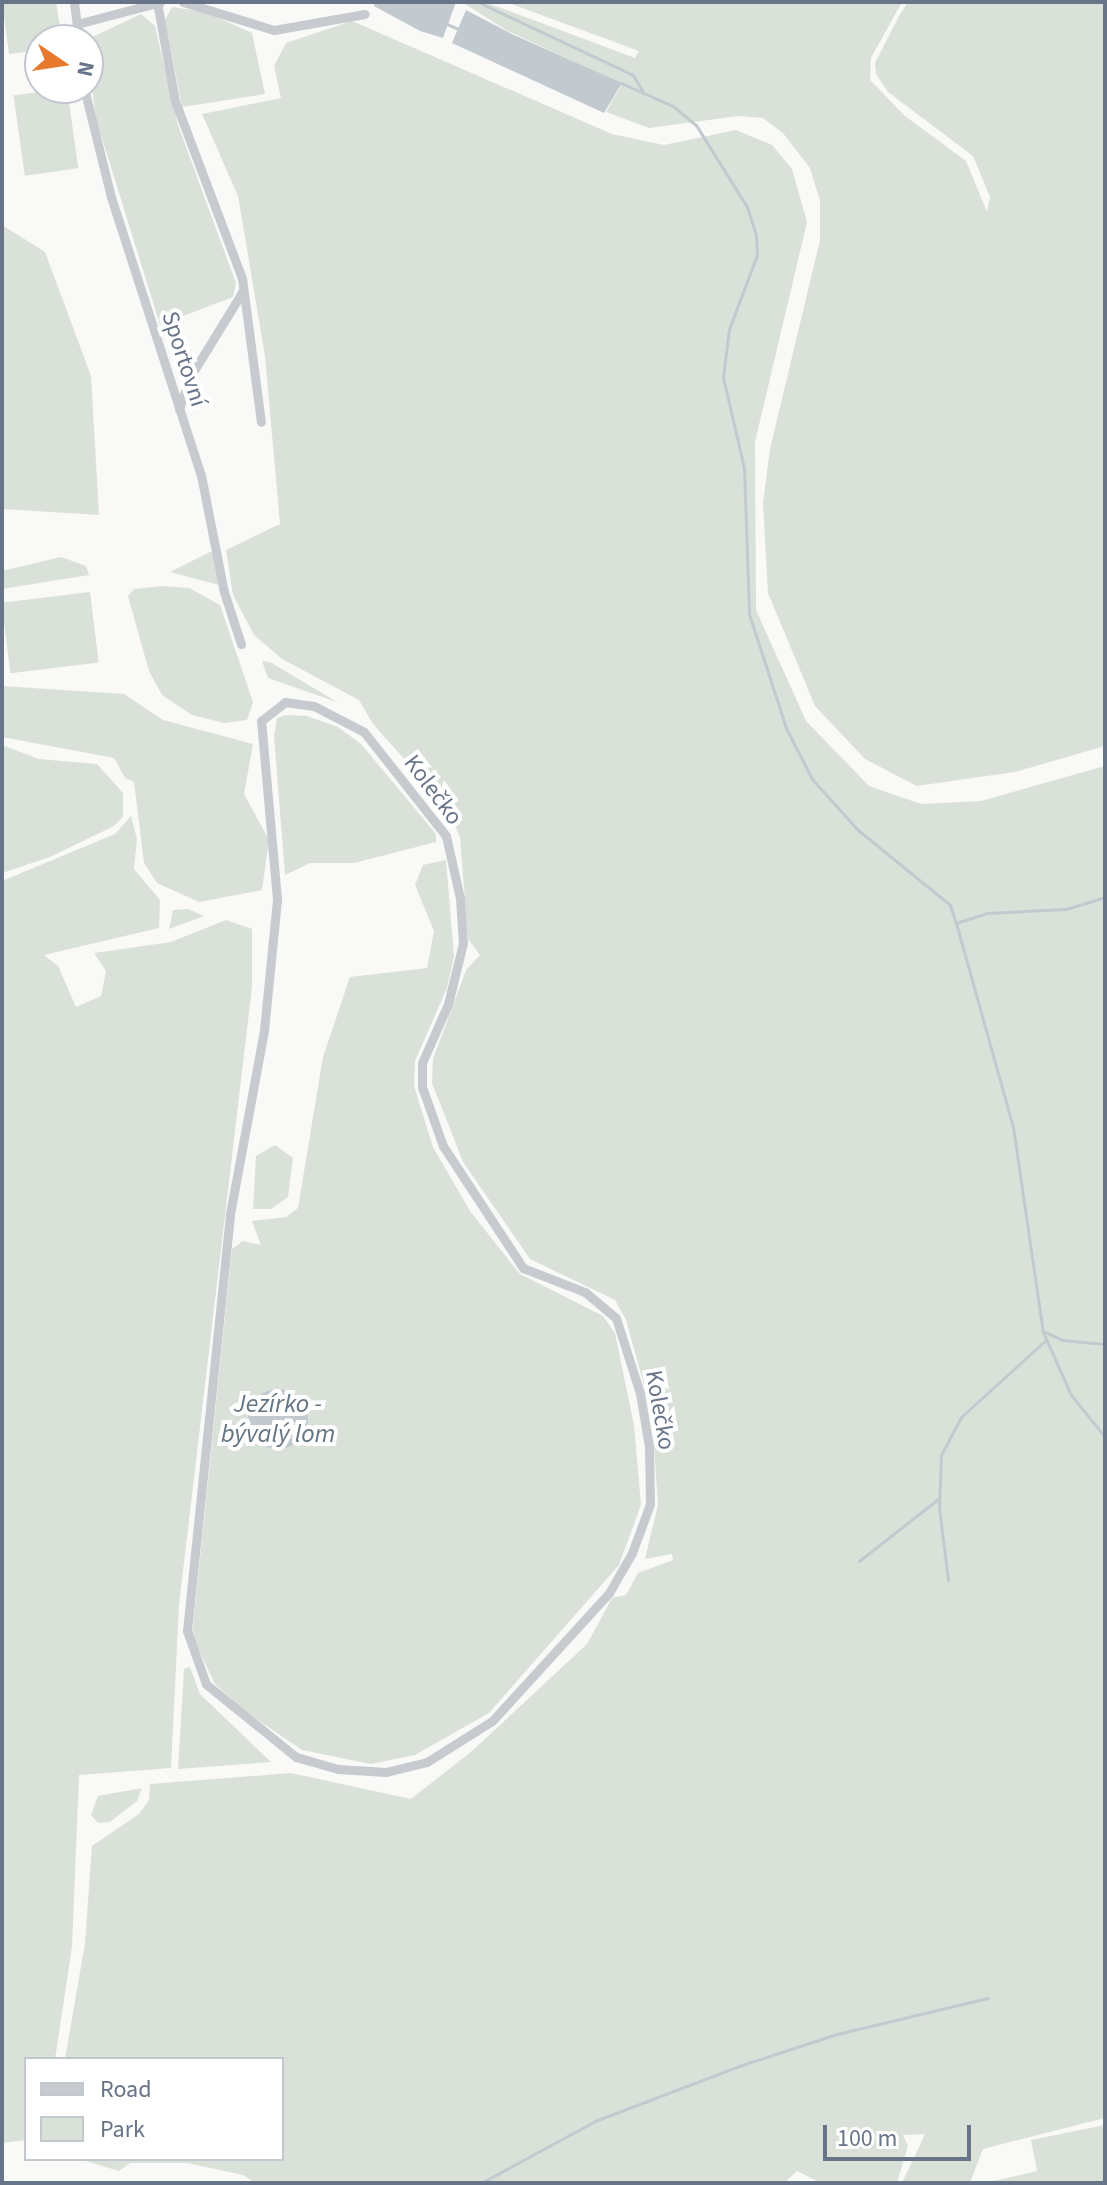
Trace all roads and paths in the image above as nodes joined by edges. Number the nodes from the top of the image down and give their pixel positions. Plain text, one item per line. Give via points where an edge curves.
1 (74, 2) edge
2 (158, 2) edge
3 (183, 2) edge
4 (365, 14) dead end
5 (77, 24) joint
6 (88, 104) edge
7 (243, 291) junction
8 (179, 409) junction
9 (261, 422) dead end
10 (241, 644) dead end
11 (427, 1762) joint

1 - 5 street
2 - 5 street
2 - 7 street via 175,101
3 - 4 street via 274,30
6 - 8 street, Sportovní via 111,197
7 - 8 street via 190,377
7 - 9 street
8 - 10 street, Sportovní via 201,475 224,592
11 - 11 street, Kolečko via 492,1721 609,1593 647,1516 649,1447 640,1393 616,1318 585,1292 523,1268 443,1146 422,1087 422,1063 448,1004 463,943 460,898 446,836 364,732 314,706 285,702 261,721 277,899 257,1075 230,1214 187,1631 206,1684 296,1757 359,1771 401,1770

